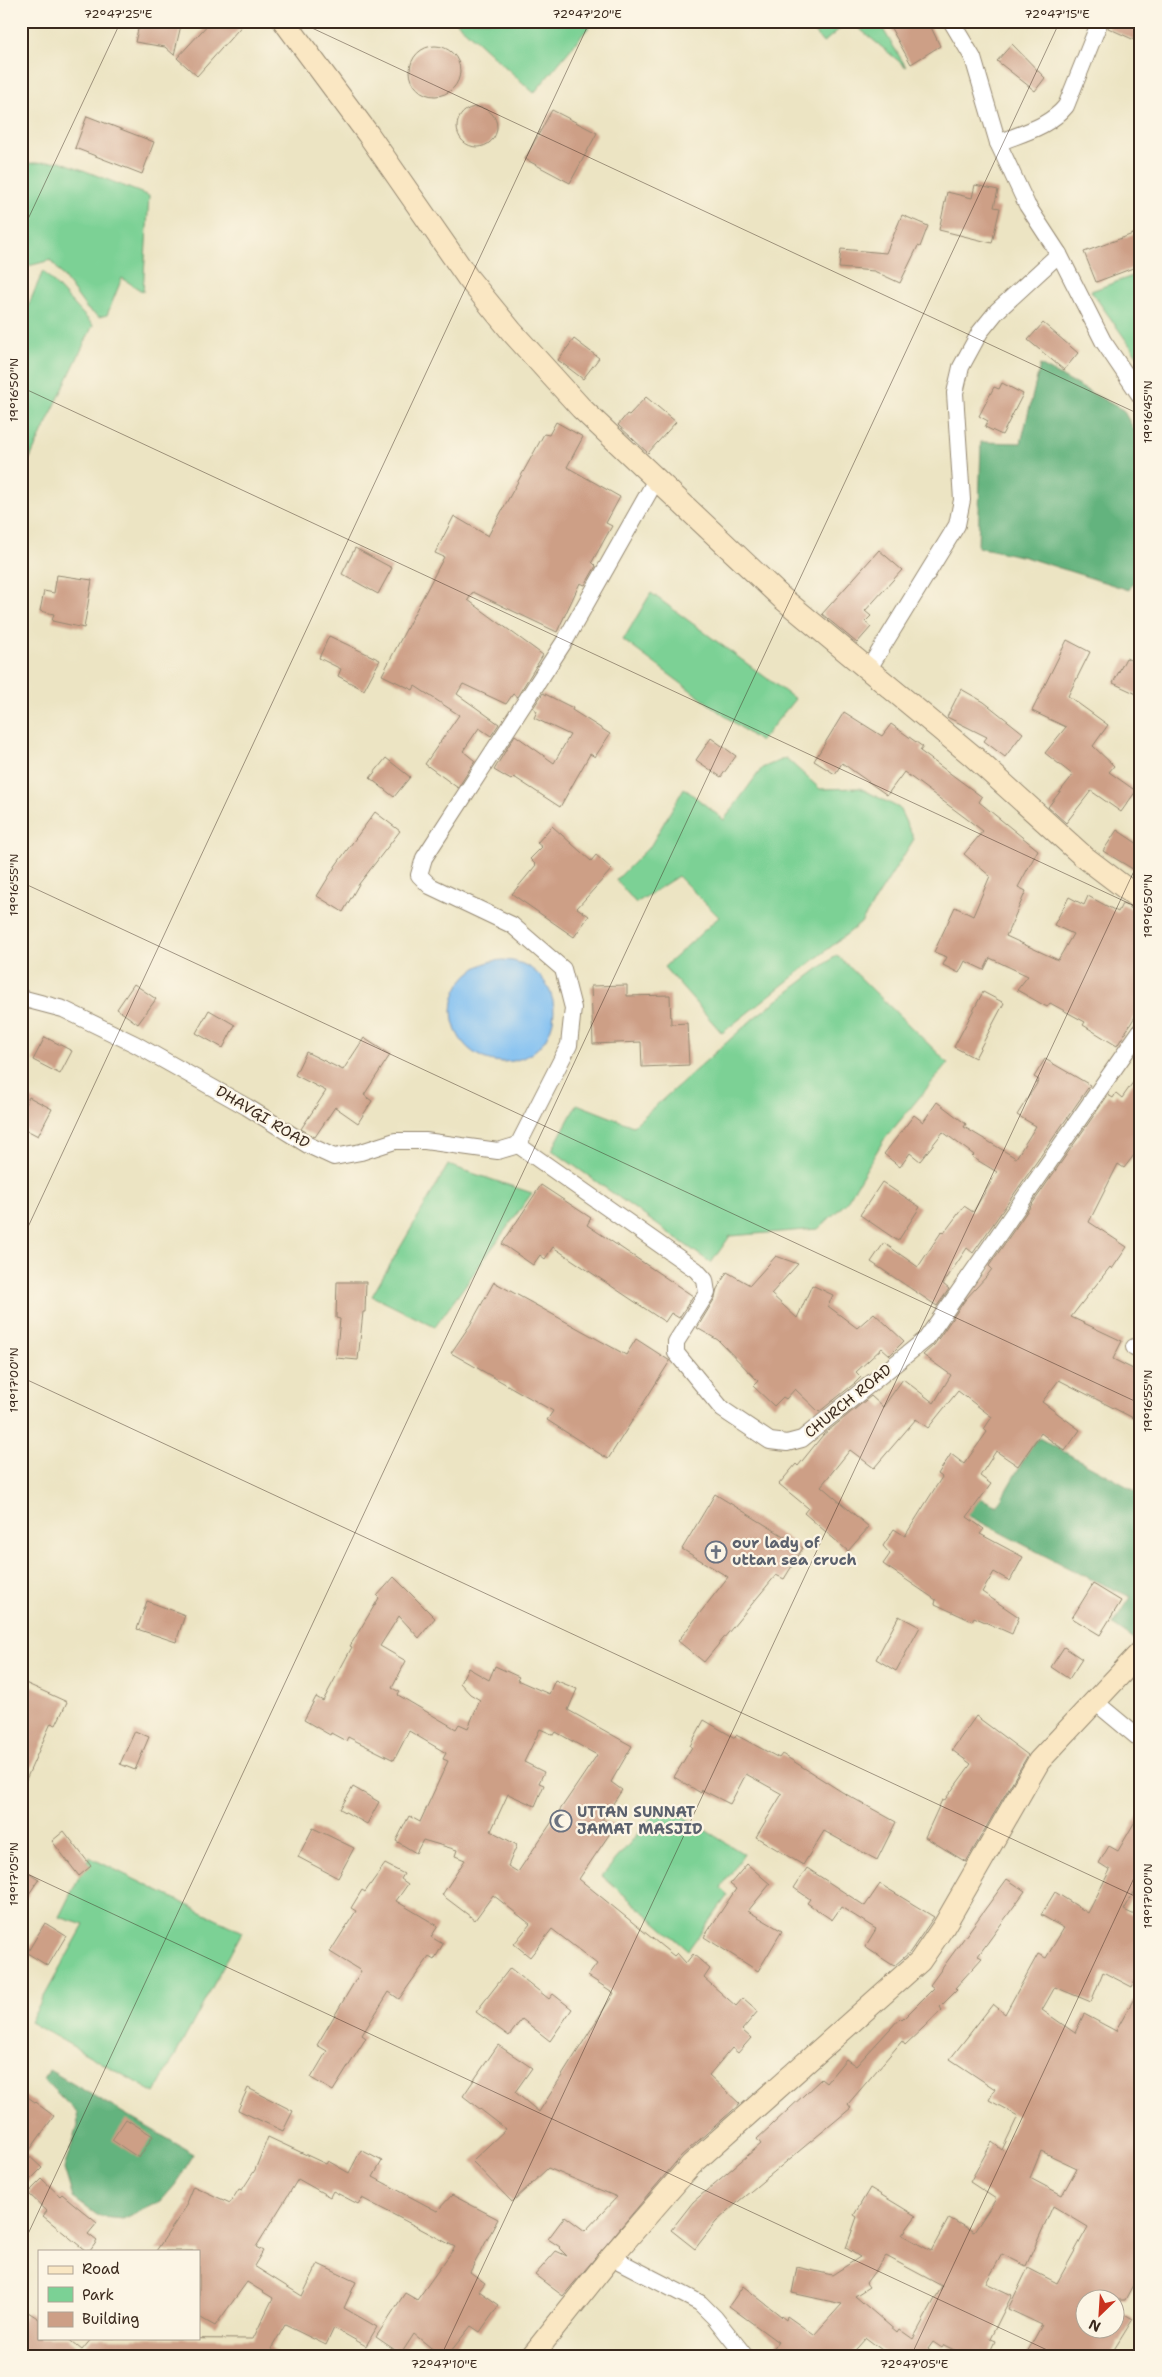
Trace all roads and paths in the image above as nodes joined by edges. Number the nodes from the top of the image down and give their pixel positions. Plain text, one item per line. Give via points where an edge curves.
1 (284, 21) edge
2 (951, 21) edge
3 (1100, 21) edge
4 (998, 143) junction
5 (1059, 254) junction
6 (1141, 397) edge
7 (657, 478) junction
8 (868, 670) junction
9 (1141, 900) edge
10 (21, 998) edge
11 (1141, 1030) edge
12 (518, 1145) junction
13 (1141, 1652) edge
14 (1094, 1701) junction
15 (1136, 1736) edge
16 (611, 2258) junction
17 (532, 2356) edge
18 (745, 2356) edge

1 - 7 street via 368,134 468,278 512,332 581,408
2 - 4 street via 973,58
3 - 4 street via 1066,106 1057,117
4 - 5 street via 1027,205
5 - 6 street via 1103,341
5 - 8 street via 997,311 980,332 961,367 955,393 962,500 957,525
7 - 8 street via 782,598
7 - 12 street via 566,639 424,858 419,876 430,886 512,925 563,968 573,1008 569,1045
8 - 9 street via 974,757 1083,856
10 - 12 street, DHAVGI ROAD via 62,1009 135,1044 334,1157 395,1141 426,1141 498,1151
11 - 12 street, CHURCH ROAD via 926,1339 802,1439 787,1443 770,1441 722,1409 676,1353 676,1342 707,1293 705,1280 696,1270
13 - 14 street
14 - 15 street
14 - 16 street via 1039,1761 944,1926 920,1961 691,2165
16 - 17 street
16 - 18 street via 648,2274 700,2304

